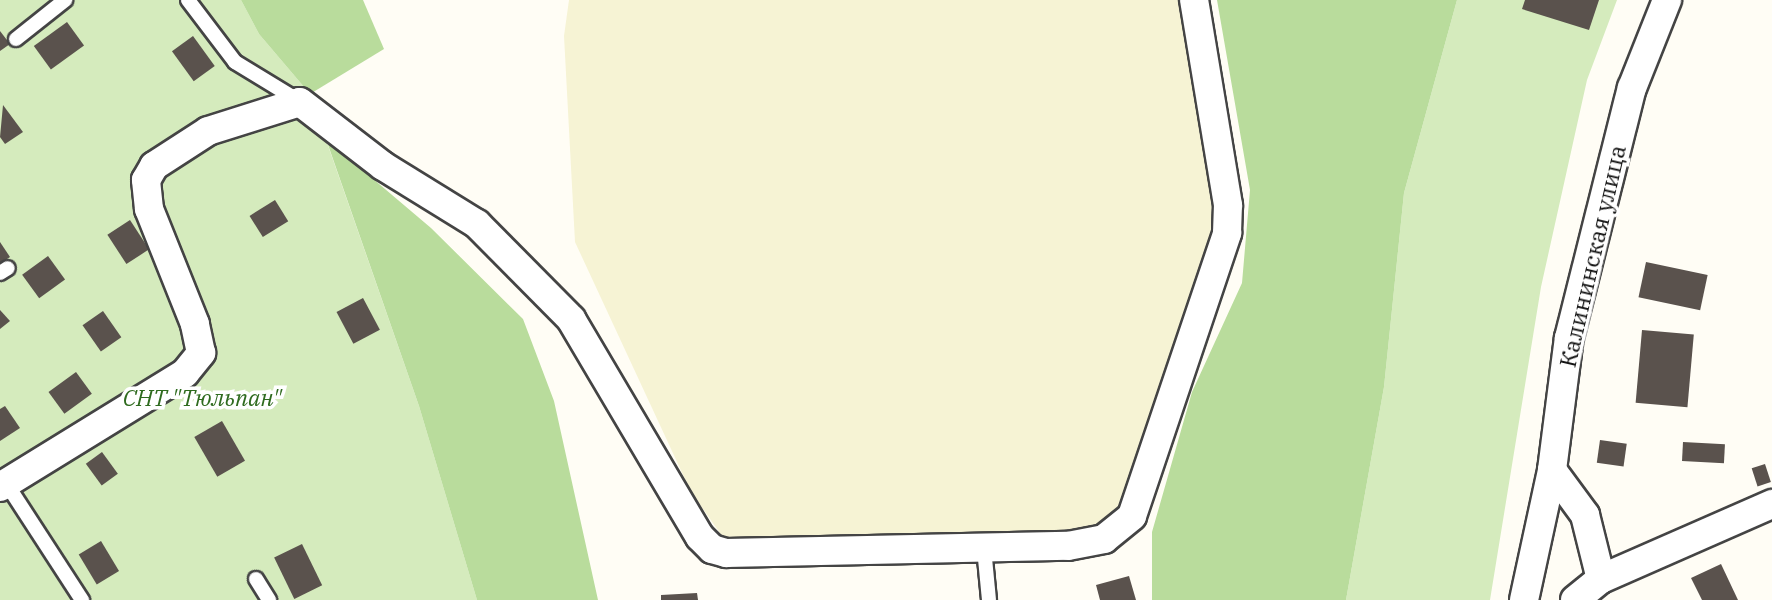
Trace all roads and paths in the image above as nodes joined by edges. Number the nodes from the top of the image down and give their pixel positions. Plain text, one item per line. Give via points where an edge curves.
1 (65, 0) edge
2 (188, 0) edge
3 (1194, 0) edge
4 (1667, 0) edge
5 (16, 39) dead end
6 (300, 102) junction
7 (1552, 470) junction
8 (3, 485) edge
9 (1772, 504) edge
10 (984, 548) junction
11 (256, 579) dead end
12 (1601, 579) junction
13 (82, 600) edge
14 (269, 600) edge
15 (989, 600) edge
16 (1524, 600) edge
17 (1575, 600) edge

1 - 5 lane
2 - 6 lane via 235,62
3 - 10 street via 1227,205 1227,233 1132,516 1104,539 1068,546
4 - 7 street, Калининская улица via 1632,88 1569,338
6 - 8 street via 208,131 154,166 146,180 149,209 195,324 201,353 185,373
6 - 10 street via 383,166 477,224 571,319 693,526 712,548 726,553
7 - 12 street via 1585,515
7 - 16 street, Калининская улица
8 - 13 lane
9 - 12 street
10 - 15 lane
11 - 14 lane
12 - 17 street

